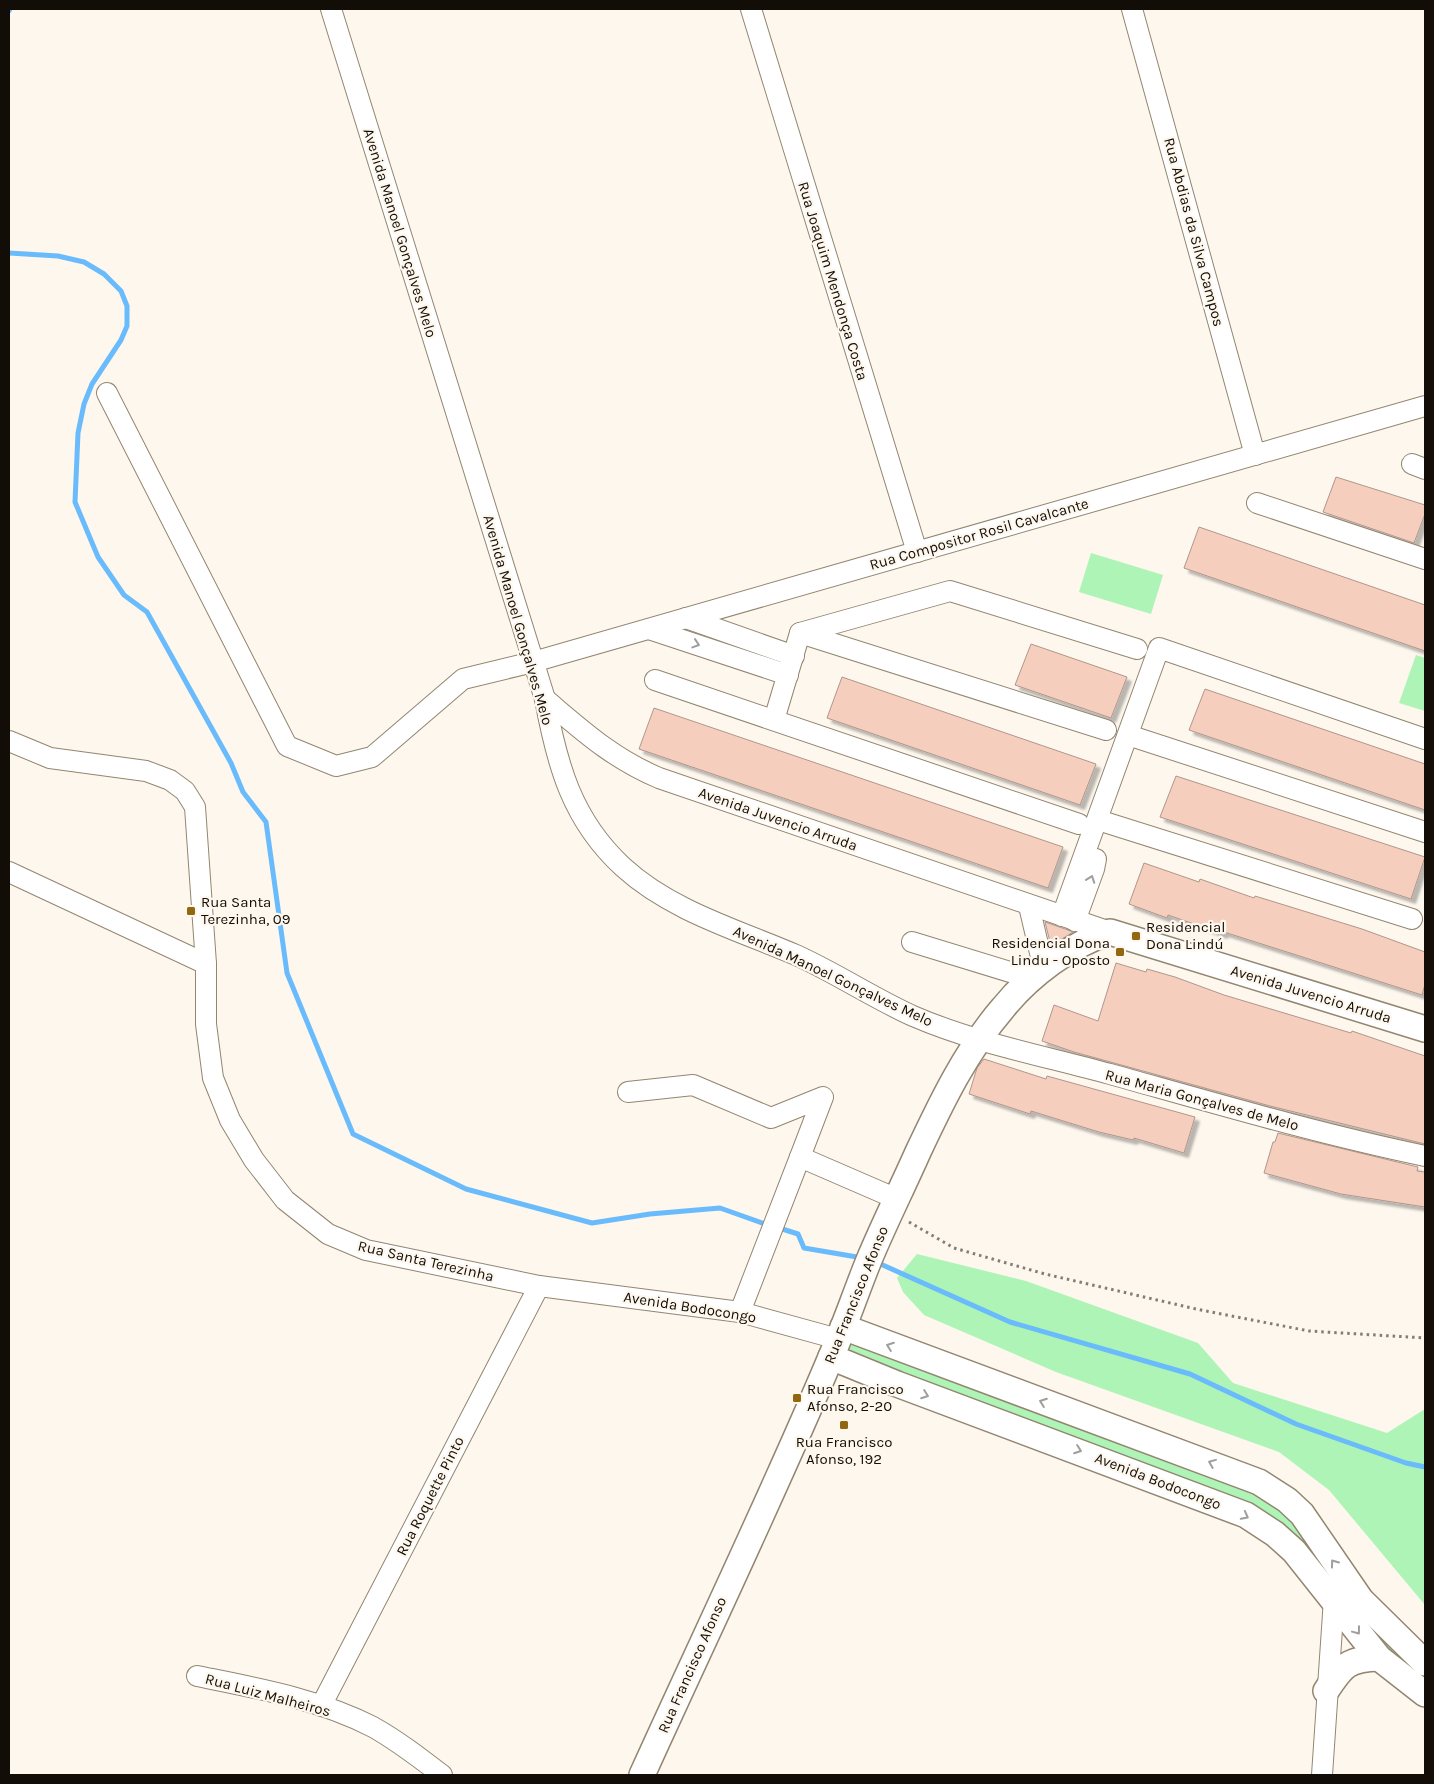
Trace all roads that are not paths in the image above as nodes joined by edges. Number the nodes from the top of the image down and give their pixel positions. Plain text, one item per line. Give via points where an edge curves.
1 (331, 9) edge
2 (751, 9) edge
3 (1132, 9) edge
4 (107, 393) dead end
5 (1425, 406) edge
6 (1255, 455) junction
7 (1257, 503) dead end
8 (917, 552) junction
9 (1425, 560) edge
10 (686, 618) junction
11 (649, 629) junction
12 (800, 633) junction
13 (1137, 649) dead end
14 (533, 662) junction
15 (791, 665) junction
16 (655, 680) dead end
17 (545, 699) junction
18 (774, 720) junction
19 (1106, 730) dead end
20 (1128, 735) junction
21 (1425, 739) edge
22 (9, 741) edge
23 (1090, 826) junction
24 (1425, 832) edge
25 (9, 872) edge
26 (1029, 906) junction
27 (1068, 918) junction
28 (1420, 922) edge
29 (1110, 932) junction
30 (912, 942) dead end
31 (206, 964) junction
32 (1038, 974) junction
33 (1425, 1029) edge
34 (980, 1039) junction
35 (628, 1092) dead end
36 (1425, 1156) edge
37 (800, 1157) junction
38 (894, 1206) junction
39 (539, 1286) junction
40 (740, 1312) junction
41 (837, 1341) junction
42 (1334, 1599) junction
43 (1379, 1658) junction
44 (1425, 1663) edge
45 (197, 1676) dead end
46 (1326, 1691) junction
47 (1425, 1694) edge
48 (321, 1706) junction
49 (442, 1775) edge
50 (642, 1775) edge
51 (1322, 1775) edge

1 - 14 street, Avenida Manoel Gonçalves Melo
2 - 8 street, Rua Joaquim Mendonça Costa
3 - 6 street, Rua Abdias da Silva Campos
4 - 14 street, Rua Compositor Rosil Cavalcante via 288,746 336,766 372,757 463,679
5 - 6 street, Rua Compositor Rosil Cavalcante
6 - 8 street, Rua Compositor Rosil Cavalcante
7 - 9 street
8 - 10 street, Rua Compositor Rosil Cavalcante
10 - 11 street, Rua Compositor Rosil Cavalcante
10 - 15 street
11 - 14 street, Rua Compositor Rosil Cavalcante
11 -> 15 street
12 - 13 street via 950,592
12 - 15 street
12 - 19 street
14 - 17 street, Avenida Manoel Gonçalves Melo
15 - 18 street
16 - 18 street
17 - 26 street, Avenida Juvencio Arruda via 604,749 659,778
17 - 34 street, Avenida Manoel Gonçalves Melo via 558,764 575,803 588,825 624,868 679,905 821,966 914,1016
18 - 23 street
20 - 21 street via 1158,648
20 - 23 street
20 - 24 street
22 - 31 street, Rua Santa Terezinha via 50,758 146,772 170,780 185,791 195,807
23 - 27 street
23 - 28 street
25 - 31 street
26 - 27 street, Avenida Juvencio Arruda
26 - 32 street
27 - 29 street, Avenida Juvencio Arruda
29 - 32 street, Rua Francisco Afonso via 1080,943
29 - 33 street, Avenida Juvencio Arruda
30 - 32 street
31 - 39 street, Rua Santa Terezinha via 206,1024 213,1078 230,1120 254,1160 285,1200 328,1234 366,1250
32 - 34 street, Rua Francisco Afonso via 1003,1007
34 - 36 street, Rua Maria Gonçalves de Melo via 1356,1142
34 - 38 street, Rua Francisco Afonso via 955,1076
35 - 37 street via 693,1085 771,1118 823,1097
37 - 38 street
37 - 40 street
38 - 41 street, Rua Francisco Afonso
39 - 40 street, Avenida Bodocongo
39 - 48 street, Rua Roquette Pinto
40 - 41 street, Avenida Bodocongo
41 -> 42 street, Avenida Bodocongo via 897,1384 1246,1515 1294,1551
44 -> 41 street, Avenida Bodocongo via 1361,1600 1302,1514 1258,1482
41 - 50 street, Rua Francisco Afonso
42 -> 43 street, Avenida Bodocongo
42 - 46 street
43 - 46 street via 1359,1658 1348,1663
43 - 47 street, Avenida Bodocongo
45 - 48 street, Rua Luiz Malheiros
46 - 51 street
48 - 49 street, Rua Luiz Malheiros via 372,1727

